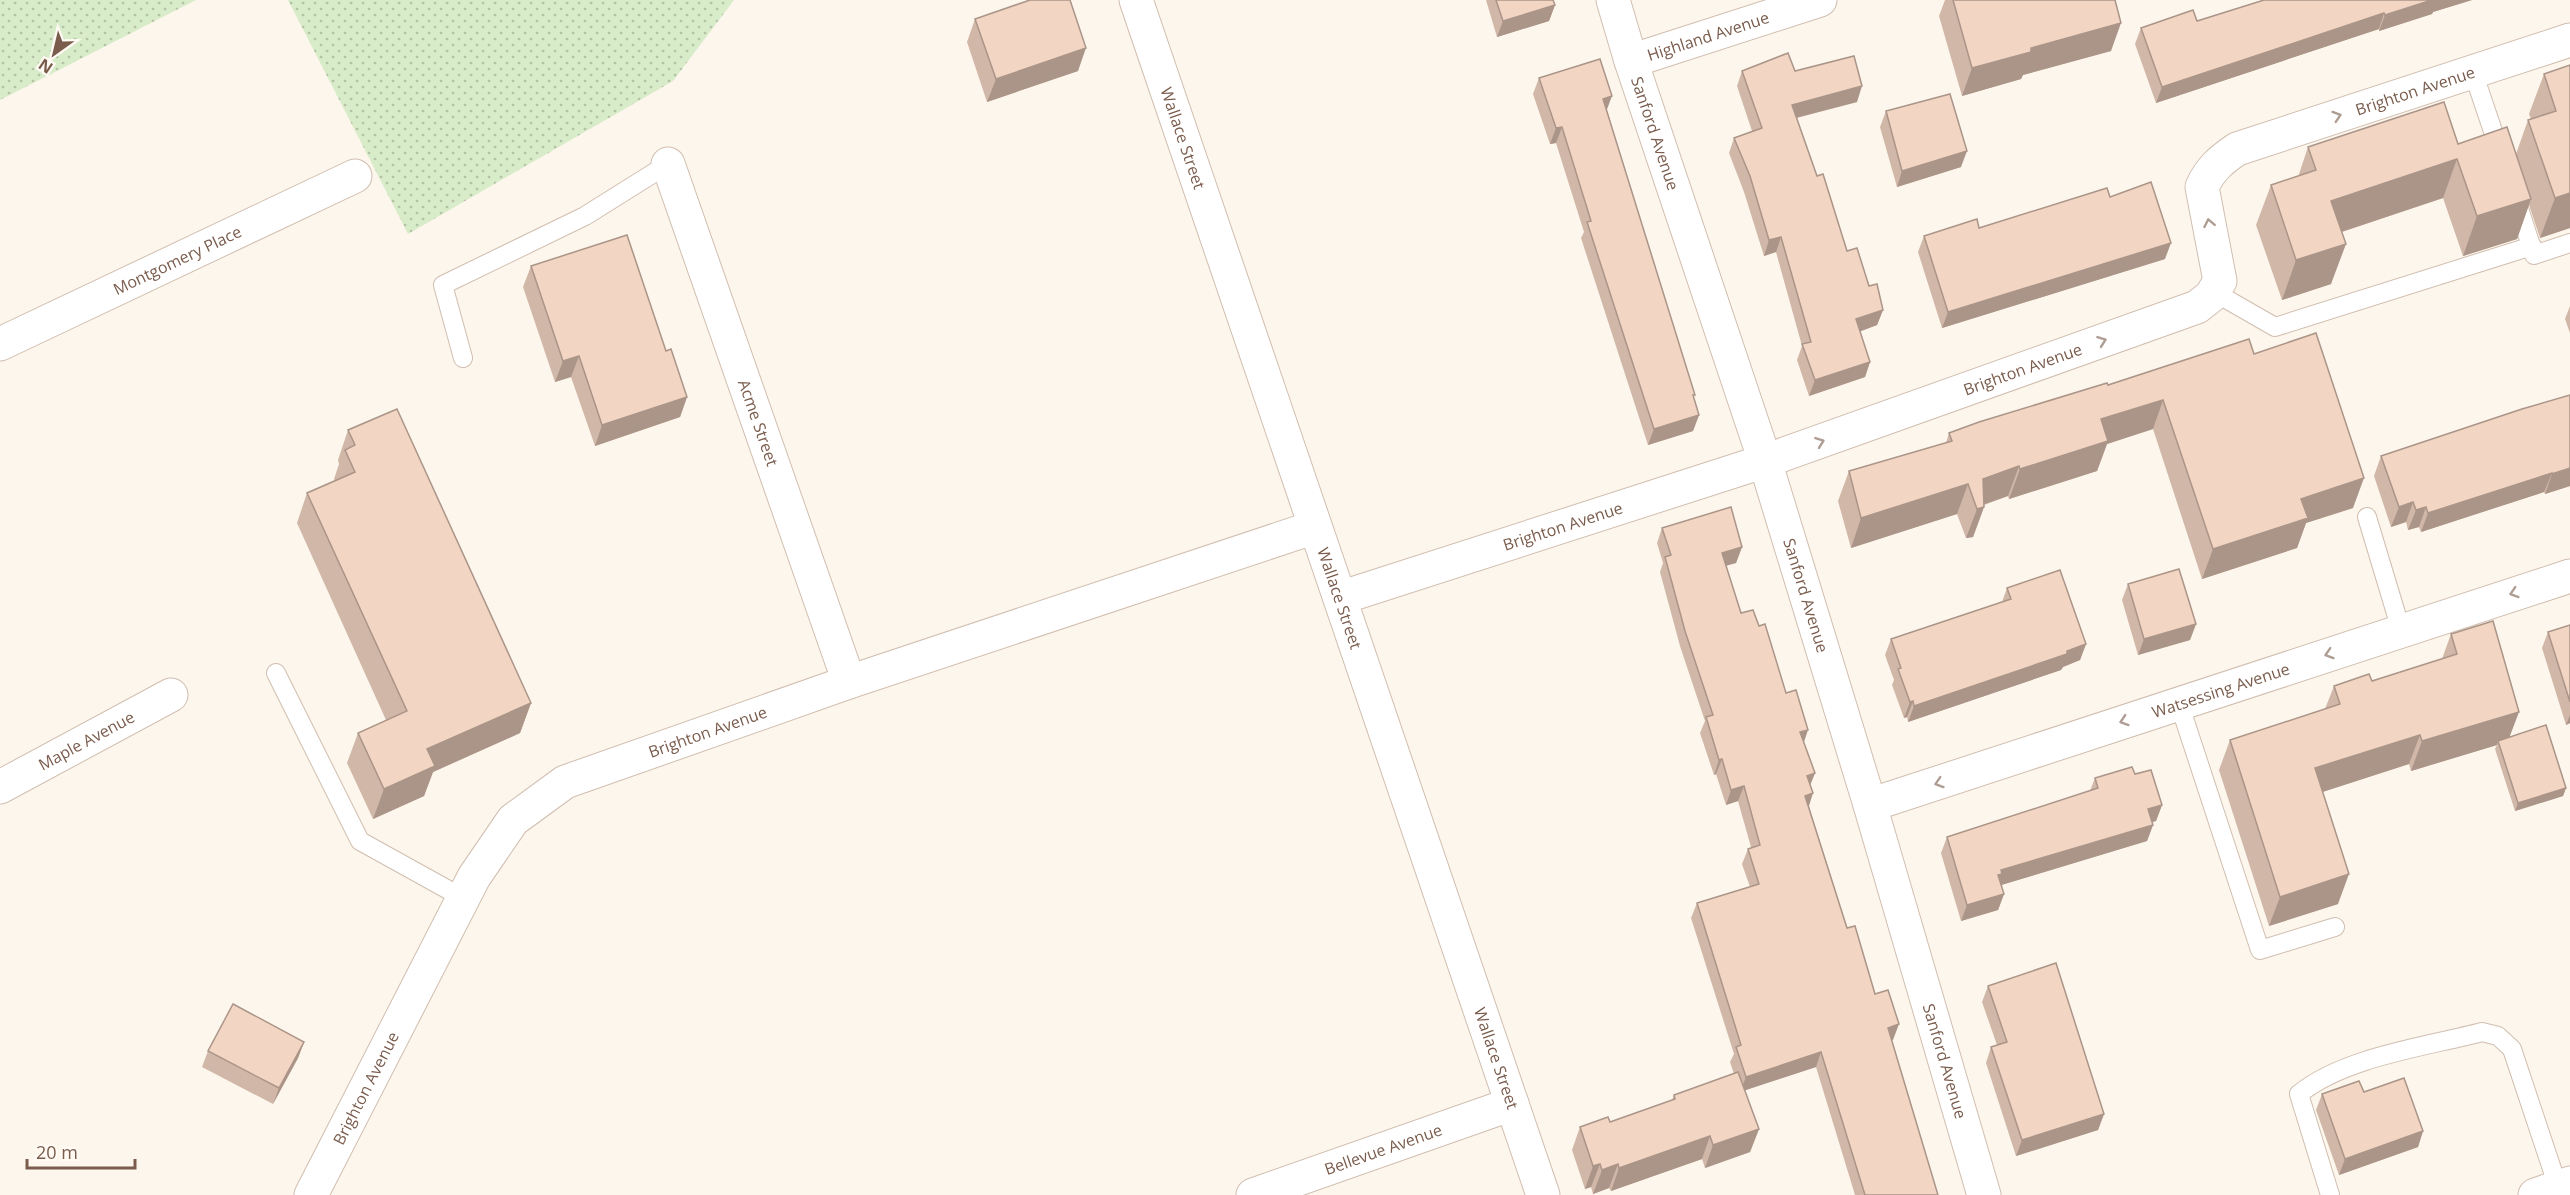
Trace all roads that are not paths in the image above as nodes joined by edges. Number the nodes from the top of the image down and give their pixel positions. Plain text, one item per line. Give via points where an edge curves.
1 (1136, 0) edge
2 (1613, 0) edge
3 (1820, 0) edge
4 (2570, 40) edge
5 (1631, 61) junction
6 (2473, 72) junction
7 (668, 164) joint
8 (356, 176) dead end
9 (2570, 243) edge
10 (2532, 246) junction
11 (2214, 292) junction
12 (0, 344) edge
13 (463, 358) dead end
14 (1765, 461) junction
15 (2367, 518) dead end
16 (1316, 527) junction
17 (2570, 576) edge
18 (1340, 598) junction
19 (2401, 630) junction
20 (276, 673) dead end
21 (849, 682) junction
22 (171, 695) dead end
23 (2179, 703) junction
24 (0, 786) edge
25 (1870, 805) junction
26 (464, 898) junction
27 (2335, 927) dead end
28 (1512, 1104) junction
29 (2554, 1188) edge
30 (311, 1195) edge
31 (1253, 1195) edge
32 (1543, 1195) edge
33 (1984, 1195) edge
34 (2331, 1195) edge

1 - 16 street, Wallace Street
2 - 5 street, Sanford Avenue
3 - 5 street, Highland Avenue
4 - 6 street, Brighton Avenue
5 - 14 street, Sanford Avenue
6 - 10 lane
11 -> 6 street, Brighton Avenue via 2220,281 2202,187 2217,163 2237,149
7 - 13 lane via 585,216 443,285
7 - 21 street, Acme Street
8 - 12 street, Montgomery Place
9 - 10 lane via 2534,255
10 - 11 lane via 2275,327
14 -> 11 street, Brighton Avenue via 2197,307
14 - 18 street, Brighton Avenue
14 - 25 street, Sanford Avenue
15 - 19 lane
16 - 18 street, Wallace Street
16 - 21 street, Brighton Avenue
17 -> 19 street, Watsessing Avenue
18 - 28 street, Wallace Street
19 -> 23 street, Watsessing Avenue
20 - 26 lane via 360,841
21 - 26 street, Brighton Avenue via 565,782 513,820
22 - 24 street, Maple Avenue
23 -> 25 street, Watsessing Avenue
23 - 27 lane via 2260,950
25 - 33 street, Sanford Avenue
26 - 30 street, Brighton Avenue
28 - 31 street, Bellevue Avenue
28 - 32 street, Wallace Street
29 - 34 lane via 2512,1049 2498,1036 2482,1032 2347,1066 2299,1095

